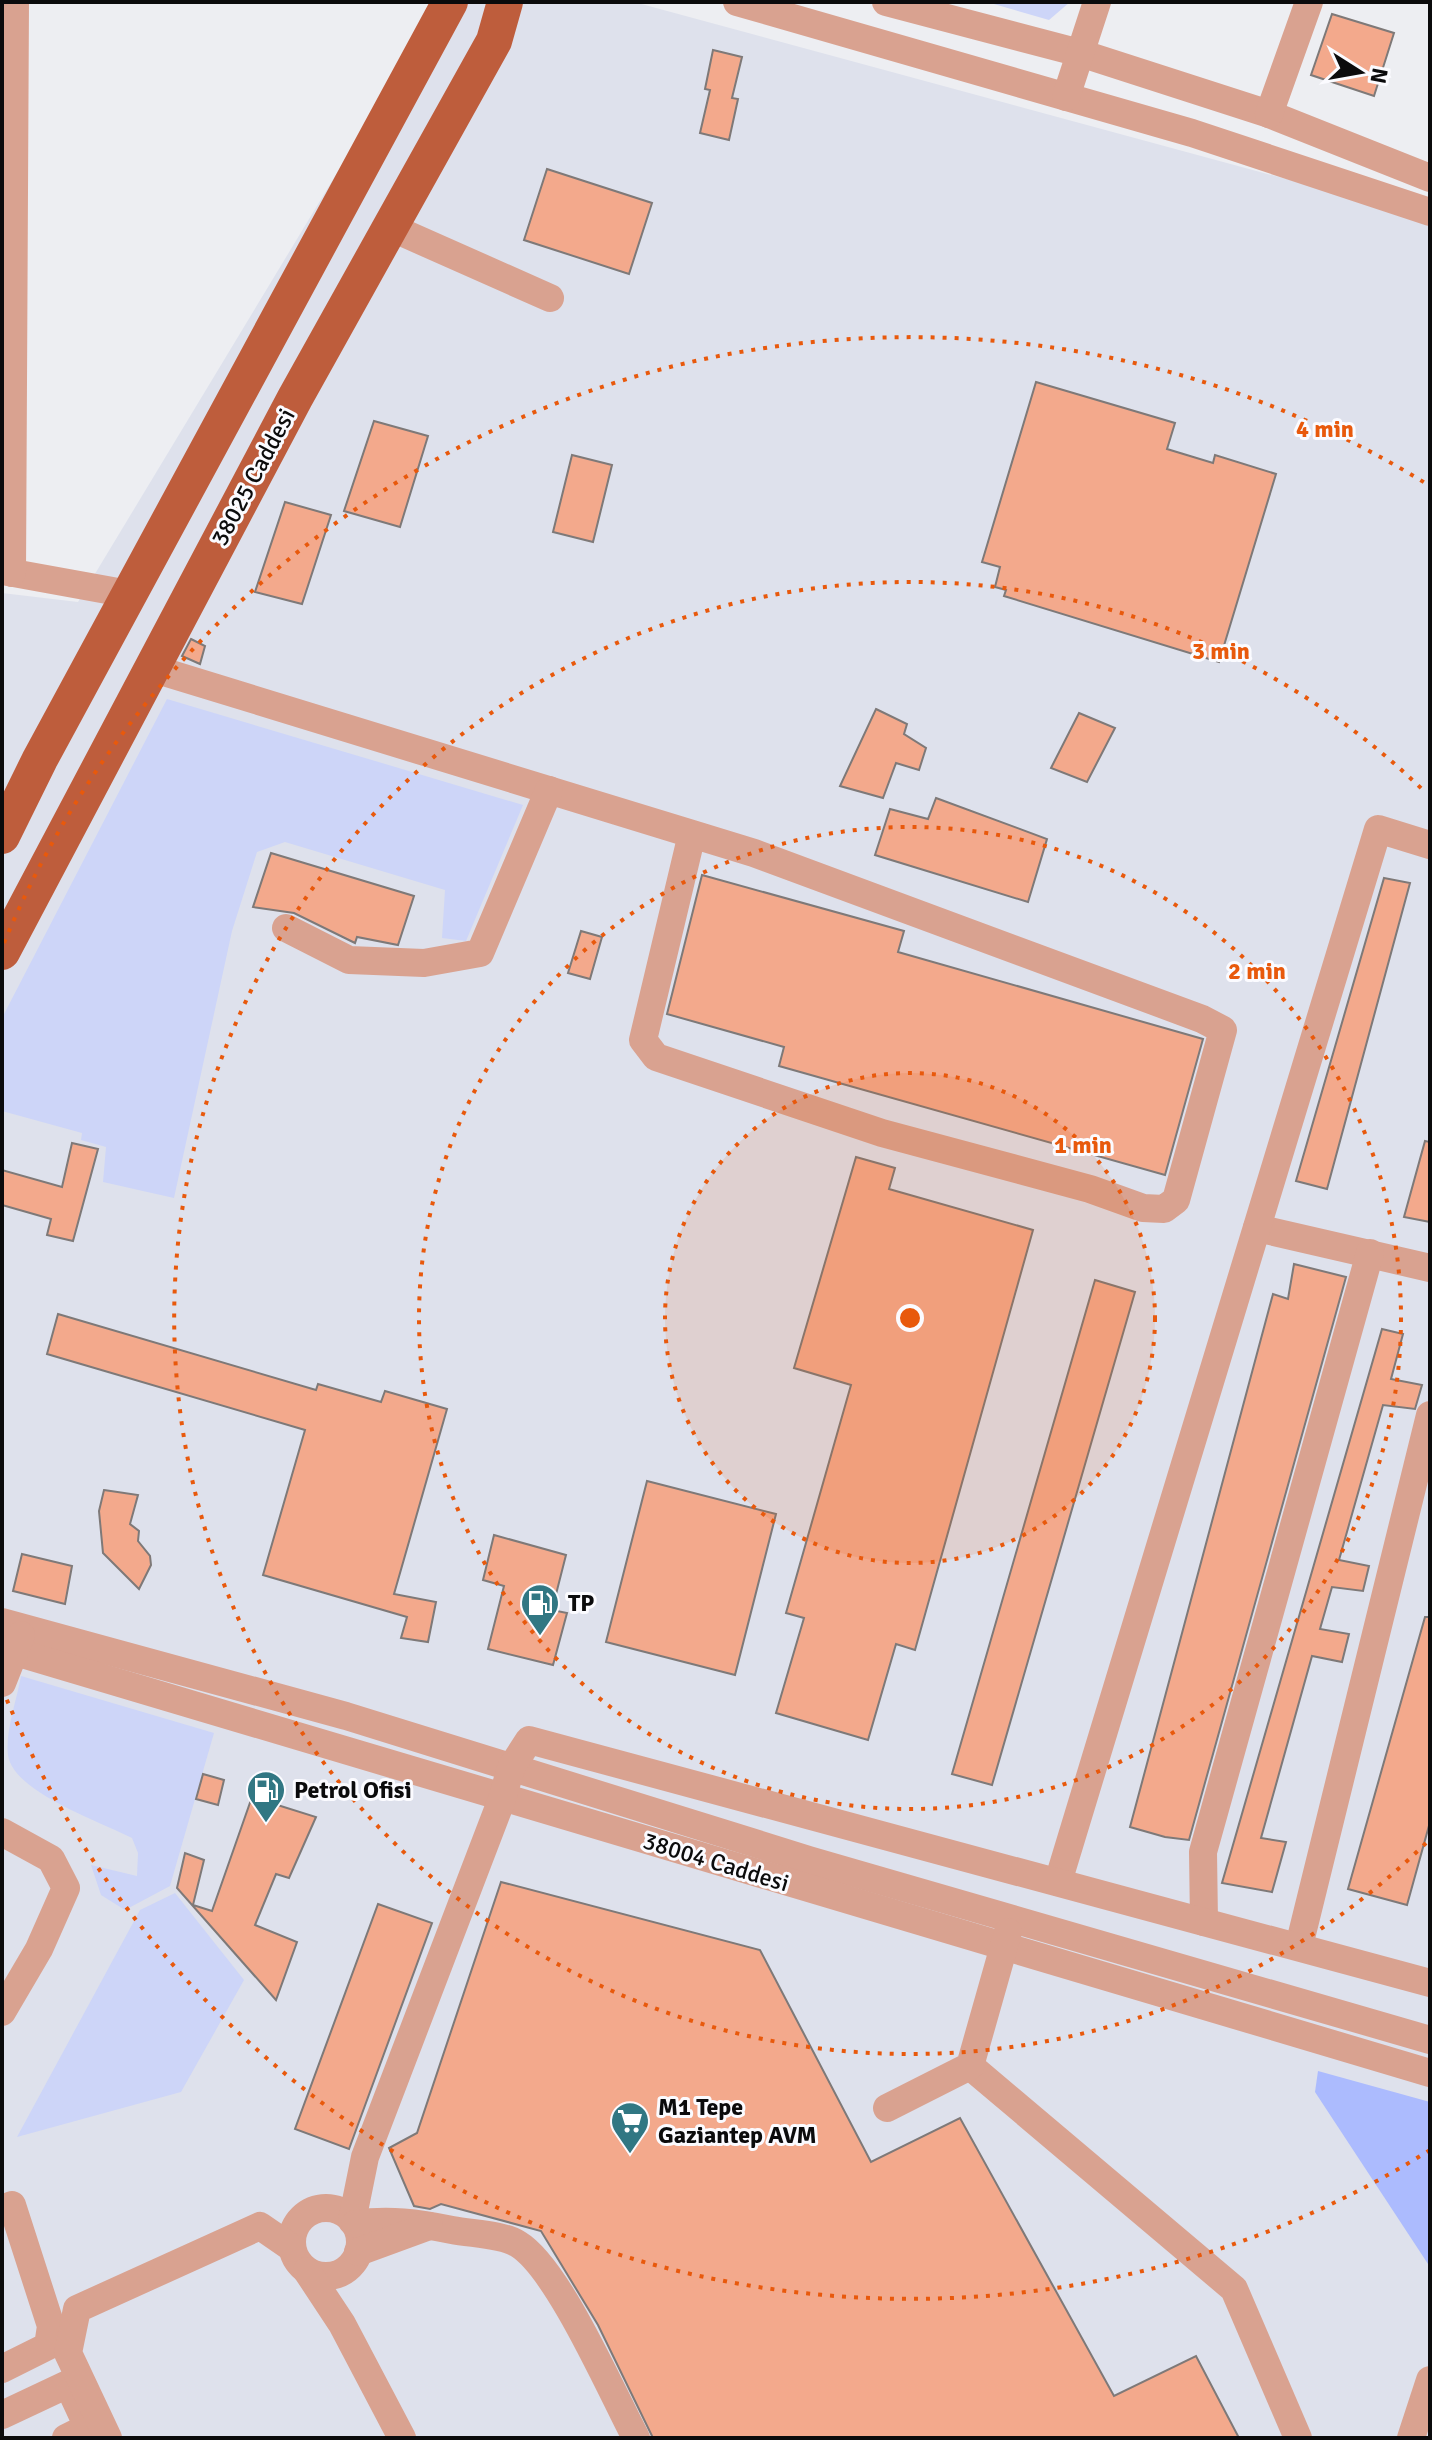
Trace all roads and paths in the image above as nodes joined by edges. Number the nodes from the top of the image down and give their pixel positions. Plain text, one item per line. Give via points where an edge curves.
1 (15, 2) edge
2 (450, 2) edge
3 (505, 2) edge
4 (737, 2) edge
5 (886, 2) edge
6 (1097, 2) edge
7 (1309, 2) edge
8 (1080, 53) junction
9 (1066, 97) junction
10 (1269, 114) junction
11 (1430, 178) edge
12 (1430, 212) edge
13 (390, 227) junction
14 (550, 298) dead end
15 (7, 572) edge
16 (129, 594) junction
17 (151, 668) junction
18 (549, 790) junction
19 (692, 834) junction
20 (2, 836) edge
21 (1430, 845) edge
22 (286, 928) dead end
23 (2, 952) edge
24 (1257, 1228) junction
25 (1370, 1253) junction
26 (1430, 1268) edge
27 (1430, 1415) edge
28 (10, 1638) edge
29 (2, 1683) edge
30 (511, 1768) junction
31 (502, 1799) junction
32 (2, 1832) edge
33 (1058, 1882) junction
34 (1013, 1920) junction
35 (1204, 1922) junction
36 (1299, 1946) junction
37 (1002, 1947) junction
38 (1430, 1983) edge
39 (2, 2012) edge
40 (1430, 2040) edge
41 (970, 2066) junction
42 (1430, 2073) edge
43 (887, 2108) dead end
44 (365, 2157) junction
45 (317, 2208) junction
46 (2, 2209) edge
47 (356, 2238) junction
48 (299, 2260) junction
49 (342, 2324) junction
50 (2, 2369) edge
51 (1430, 2380) edge
52 (2, 2415) edge
53 (66, 2438) edge
54 (108, 2438) edge
55 (402, 2438) edge
56 (636, 2438) edge
57 (1298, 2438) edge
58 (1411, 2438) edge

1 - 15 street
2 - 16 main road
3 - 13 main road, 38025 Caddesi via 494,41
4 - 9 street
5 - 8 street
6 - 8 street
7 - 10 street
8 - 9 street
8 - 10 street
9 - 12 street
10 - 11 street
13 - 14 street
13 - 17 main road, 38025 Caddesi
15 - 16 street
16 - 20 main road
17 - 18 street
17 - 23 main road, 38025 Caddesi
18 - 19 street
18 - 22 street via 480,953 424,963 349,960
19 - 19 street via 1223,1030 1176,1200 1164,1209 1143,1208 882,1133 656,1057 643,1040
21 - 24 street via 1378,829
24 - 25 street
24 - 33 street
25 - 26 street
25 - 35 street via 1203,1852
27 - 36 street
28 - 29 street
28 - 30 street, 38004 Caddesi via 346,1716
28 - 31 street, 38004 Caddesi
30 - 31 street
30 - 33 street via 529,1740
30 - 34 street, 38004 Caddesi
31 - 37 street, 38004 Caddesi
31 - 44 street
32 - 39 street via 51,1859 66,1888
33 - 35 street
34 - 37 street
34 - 40 street, 38004 Caddesi
35 - 36 street
36 - 38 street
37 - 41 street
37 - 42 street, 38004 Caddesi
41 - 43 street
41 - 57 street via 1234,2289
44 - 45 street
44 - 47 street
45 - 47 street via 339,2210
45 - 48 street via 294,2229
46 - 50 street via 12,2205 51,2326 48,2346
47 - 48 street via 351,2266 329,2277
47 - 49 street via 340,2297
47 - 56 street via 430,2226 516,2242 541,2264
48 - 49 street
48 - 54 street via 260,2226 77,2309 68,2353
49 - 55 street
51 - 58 street
52 - 53 street via 68,2384 88,2427

